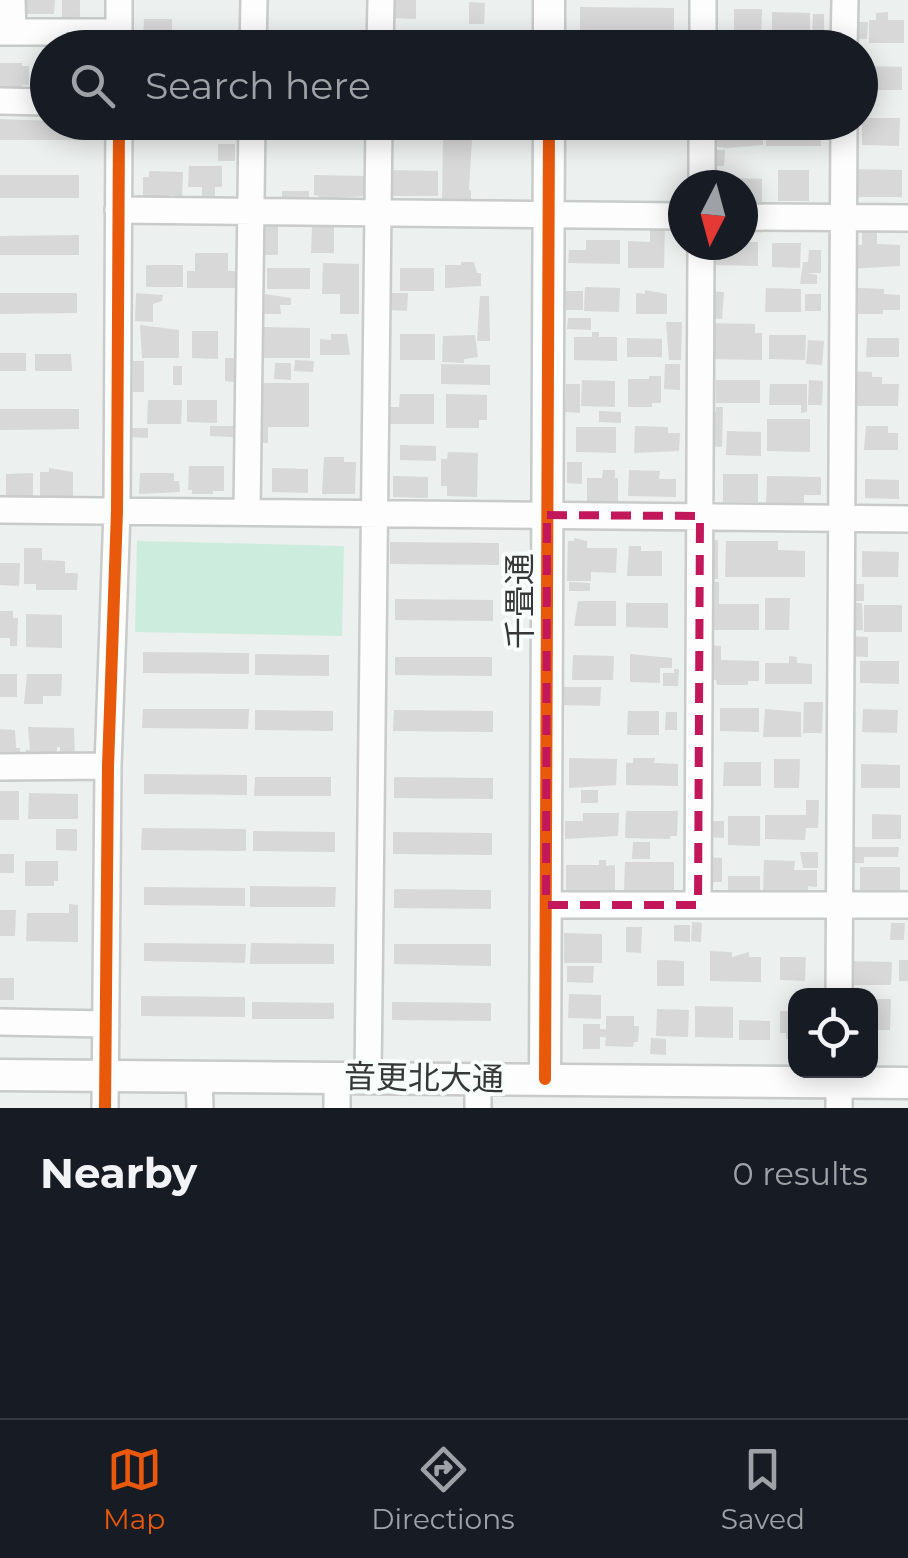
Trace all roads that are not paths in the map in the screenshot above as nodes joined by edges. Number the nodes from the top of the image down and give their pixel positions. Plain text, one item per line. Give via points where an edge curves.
1 (12, 0) edge
2 (119, 0) edge
3 (254, 0) edge
4 (380, 0) edge
5 (550, 0) edge
6 (703, 0) edge
7 (844, 0) edge
8 (119, 30) edge
9 (253, 30) edge
10 (380, 30) edge
11 (549, 30) edge
12 (702, 30) edge
13 (844, 30) edge
14 (7, 32) edge
15 (0, 101) edge
16 (30, 102) edge
17 (119, 140) edge
18 (252, 140) edge
19 (379, 140) edge
20 (549, 140) edge
21 (702, 140) edge
22 (844, 140) edge
23 (702, 170) edge
24 (118, 210) junction
25 (251, 211) junction
26 (378, 212) junction
27 (548, 214) junction
28 (668, 216) edge
29 (758, 216) edge
30 (843, 218) junction
31 (908, 218) edge
32 (702, 260) edge
33 (0, 510) edge
34 (117, 511) junction
35 (247, 512) junction
36 (375, 514) junction
37 (547, 515) junction
38 (700, 516) junction
39 (842, 518) junction
40 (908, 519) edge
41 (108, 766) junction
42 (0, 767) edge
43 (546, 905) junction
44 (698, 905) junction
45 (840, 906) junction
46 (908, 906) edge
47 (839, 988) edge
48 (0, 1022) edge
49 (106, 1024) junction
50 (0, 1075) edge
51 (106, 1075) junction
52 (199, 1076) junction
53 (338, 1077) junction
54 (368, 1077) junction
55 (545, 1079) junction
56 (908, 1083) edge
57 (839, 1087) edge
58 (478, 1093) edge
59 (105, 1108) edge
60 (200, 1108) edge
61 (337, 1108) edge

1 - 14 street
2 - 8 street
3 - 9 street
4 - 10 street
5 - 11 street
6 - 12 street
7 - 13 street
15 - 16 street
17 - 24 street
18 - 25 street
19 - 26 street
20 - 27 street, 千畳通
21 - 23 street
22 - 30 street
24 - 25 street
24 - 34 street
25 - 26 street
25 - 35 street
26 - 27 street
26 - 36 street
27 - 28 street
27 - 37 street, 千畳通
29 - 30 street
30 - 31 street
30 - 39 street
32 - 38 street
33 - 34 street
34 - 35 street
34 - 41 street
35 - 36 street
36 - 37 street
36 - 54 street
37 - 38 street
37 - 43 street, 千畳通
38 - 39 street
38 - 44 street
39 - 40 street
39 - 45 street
41 - 42 street
41 - 49 street
43 - 44 street
43 - 55 street, 千畳通
44 - 45 street
45 - 46 street
45 - 47 street
48 - 49 street
49 - 51 street
50 - 51 street, 音更北大通
51 - 52 street, 音更北大通
51 - 59 street
52 - 53 street, 音更北大通
52 - 60 street
53 - 54 street, 音更北大通
53 - 61 street
54 - 58 street, 音更北大通
55 - 57 street, 音更北大通
55 - 58 street, 音更北大通
56 - 57 street, 音更北大通

